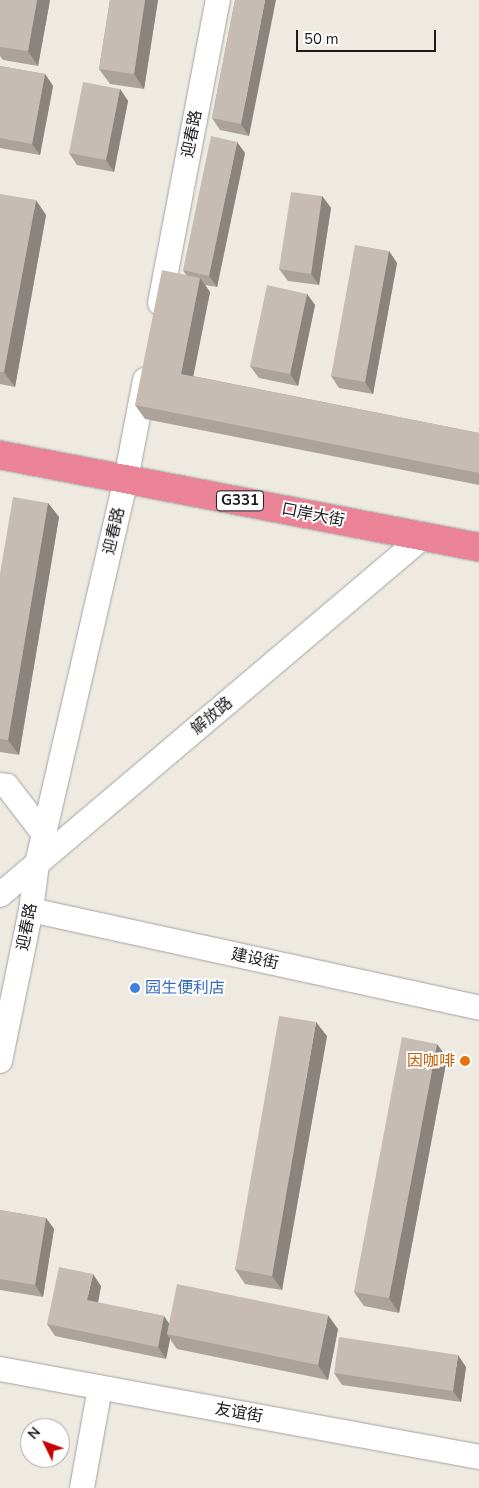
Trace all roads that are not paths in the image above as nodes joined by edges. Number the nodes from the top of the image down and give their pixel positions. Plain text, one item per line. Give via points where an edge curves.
1 (218, 0) edge
2 (156, 322) edge
3 (148, 362) edge
4 (0, 454) edge
5 (126, 479) junction
6 (424, 536) junction
7 (479, 547) edge
8 (0, 785) edge
9 (44, 834) junction
10 (37, 864) junction
11 (0, 894) edge
12 (31, 910) junction
13 (479, 1008) edge
14 (0, 1061) edge
15 (0, 1369) edge
16 (100, 1388) junction
17 (479, 1457) edge
18 (82, 1488) edge

1 - 2 street, 迎春路
3 - 5 street, 迎春路
4 - 5 highway, 口岸大街 / G331
5 - 6 highway, 口岸大街 / G331
5 - 9 street, 迎春路
6 - 7 highway, 口岸大街 / G331
6 - 10 street, 解放路
8 - 9 street via 7,786
9 - 10 street, 迎春路
10 - 11 street, 解放路
10 - 12 street, 迎春路
12 - 13 street, 建设街
12 - 14 street, 迎春路
15 - 16 street, 友谊街
16 - 17 street, 友谊街
16 - 18 street

